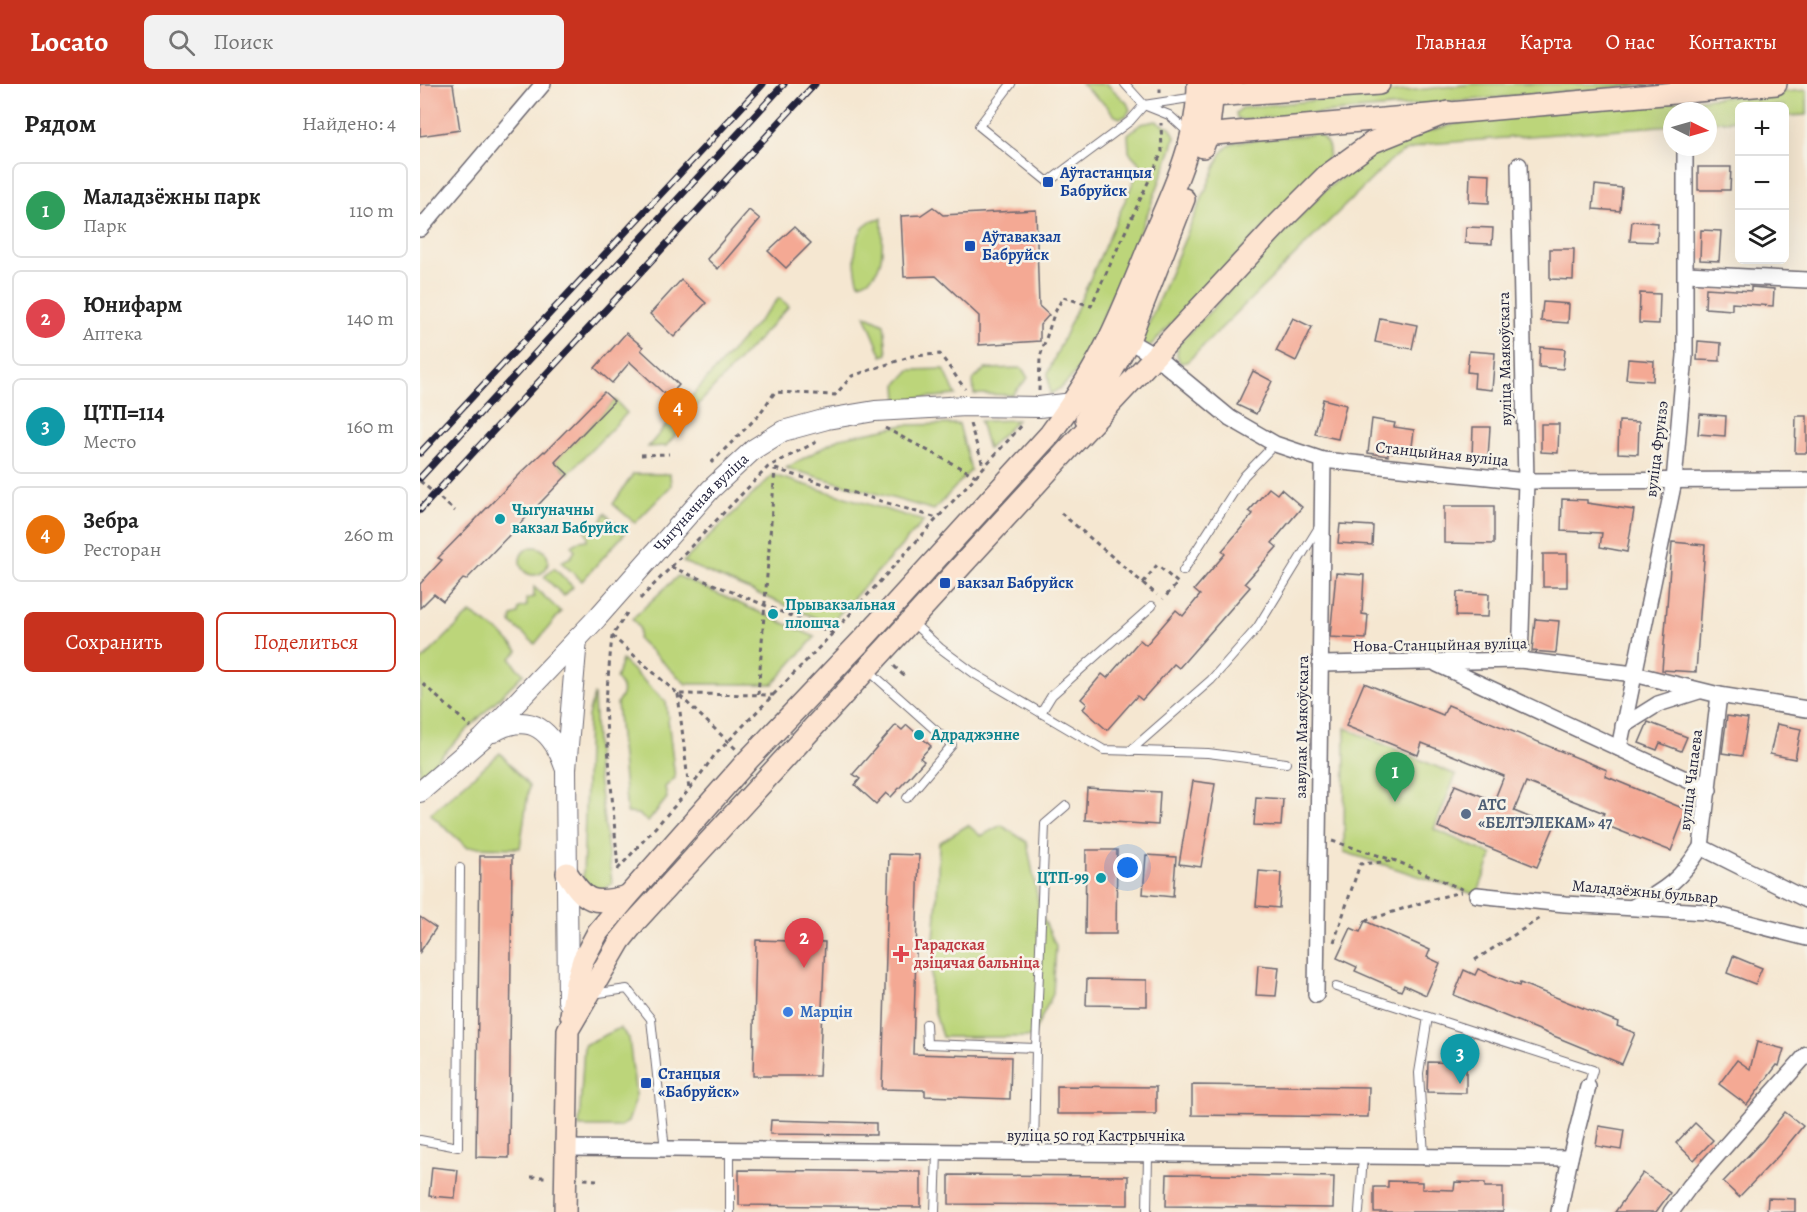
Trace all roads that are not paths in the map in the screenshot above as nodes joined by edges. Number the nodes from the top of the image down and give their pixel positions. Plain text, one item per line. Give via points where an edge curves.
1 (543, 84) edge
2 (1011, 84) edge
3 (1125, 84) edge
4 (1378, 84) edge
5 (1776, 84) edge
6 (1206, 91) edge
7 (1144, 105) junction
8 (1448, 112) junction
9 (1200, 135) junction
10 (1685, 156) edge
11 (1519, 165) dead end
12 (420, 229) edge
13 (1687, 273) junction
14 (1807, 280) edge
15 (1121, 336) junction
16 (1155, 356) junction
17 (1073, 403) junction
18 (1275, 444) junction
19 (1071, 446) junction
20 (1323, 460) junction
21 (1807, 480) edge
22 (1526, 481) junction
23 (1674, 481) junction
24 (1322, 522) junction
25 (1183, 571) dead end
26 (1152, 606) dead end
27 (911, 621) junction
28 (577, 639) junction
29 (1520, 660) junction
30 (1432, 662) junction
31 (1321, 664) junction
32 (867, 669) junction
33 (1634, 674) junction
34 (1700, 691) junction
35 (1719, 696) junction
36 (1807, 710) edge
37 (1041, 713) junction
38 (1623, 726) junction
39 (483, 738) junction
40 (1619, 748) junction
41 (1130, 750) junction
42 (1286, 763) dead end
43 (566, 769) junction
44 (1709, 790) junction
45 (420, 792) edge
46 (907, 798) dead end
47 (1066, 806) dead end
48 (1701, 847) junction
49 (460, 868) dead end
50 (567, 873) junction
51 (1478, 895) dead end
52 (627, 896) junction
53 (1807, 900) edge
54 (1633, 907) junction
55 (1807, 938) edge
56 (1336, 987) dead end
57 (588, 995) junction
58 (1316, 995) dead end
59 (1428, 1017) junction
60 (926, 1024) dead end
61 (568, 1030) junction
62 (1036, 1048) junction
63 (1807, 1054) edge
64 (1588, 1087) joint
65 (420, 1140) edge
66 (566, 1148) junction
67 (665, 1150) junction
68 (730, 1150) junction
69 (937, 1152) junction
70 (1034, 1153) junction
71 (1148, 1154) junction
72 (1363, 1156) junction
73 (1424, 1156) junction
74 (1570, 1158) junction
75 (565, 1212) edge
76 (730, 1212) edge
77 (934, 1212) edge
78 (1148, 1212) edge
79 (1359, 1212) edge
80 (1559, 1212) edge
81 (1671, 1212) edge

1 - 12 street
2 - 7 lane via 979,126 1048,182 1130,122
3 - 7 lane
4 - 6 main road
5 - 8 main road
6 - 7 lane
6 - 9 main road
7 - 9 lane
8 - 9 main road
8 - 16 main road via 1373,142 1326,176
9 - 15 main road via 1168,202
10 - 13 street, вуліца Фрунзэ
11 - 22 street, вуліца Маякоўскага
13 - 14 street
13 - 23 street, вуліца Фрунзэ via 1685,356
15 - 16 street, Станцыйная вуліца
15 - 17 main road
15 - 19 main road
16 - 18 street, Станцыйная вуліца via 1230,418
16 - 19 main road
17 - 28 street, Чыгуначная вуліца via 874,411 783,431 754,449 711,489
17 - 52 main road via 1050,434 747,760
18 - 20 street, Станцыйная вуліца
18 - 25 lane via 1244,476
19 - 27 main road
20 - 22 street, Станцыйная вуліца
20 - 24 street, завулак Маякоўскага
21 - 23 street, Станцыйная вуліца
22 - 23 street, Станцыйная вуліца
22 - 29 street, вуліца Маякоўскага
23 - 33 street, вуліца Фрунзэ
24 - 31 street, завулак Маякоўскага
24 - 41 lane via 1257,628 1211,680
26 - 37 lane via 1052,695
27 - 32 main road
27 - 37 lane via 975,674
28 - 39 street, Чыгуначная вуліца
28 - 43 street
29 - 30 street, Нова-Станцыйная вуліца
29 - 33 street, Нова-Станцыйная вуліца
30 - 31 street, Нова-Станцыйная вуліца
30 - 40 street
31 - 58 street, завулак Маякоўскага
32 - 46 lane via 952,745
32 - 57 main road via 636,921
33 - 34 street, Нова-Станцыйная вуліца
33 - 38 street, вуліца Фрунзэ
34 - 35 street, Нова-Станцыйная вуліца
34 - 38 street via 1658,704
35 - 36 street, Нова-Станцыйная вуліца
35 - 44 street, вуліца Чапаева
37 - 41 lane via 1104,750
38 - 40 street, вуліца Фрунзэ
39 - 43 street via 514,723 537,727 558,748
39 - 45 street, Чыгуначная вуліца
40 - 44 street
41 - 42 lane via 1208,753
43 - 50 street
44 - 48 street, вуліца Чапаева
47 - 62 lane via 1045,824
48 - 53 street
48 - 54 street, вуліца Чапаева via 1690,866 1664,891
49 - 65 lane via 458,1147
50 - 52 main road via 580,893 594,900
50 - 61 street
51 - 54 street, Маладзёжны бульвар
52 - 61 main road via 583,960
54 - 55 street, Маладзёжны бульвар via 1706,912
56 - 59 lane
57 - 61 main road
57 - 67 lane via 627,989 651,1019
59 - 64 lane via 1593,1070
59 - 73 lane via 1419,1073
60 - 62 lane via 927,1044
61 - 66 main road
62 - 70 lane
63 - 81 street
64 - 74 street
66 - 67 street, вуліца 50 год Кастрычніка
66 - 75 main road
67 - 68 street, вуліца 50 год Кастрычніка
68 - 69 street, вуліца 50 год Кастрычніка
68 - 76 lane
69 - 70 street, вуліца 50 год Кастрычніка
69 - 77 lane
70 - 71 street, вуліца 50 год Кастрычніка
71 - 72 street, вуліца 50 год Кастрычніка
71 - 78 lane
72 - 73 street, вуліца 50 год Кастрычніка
72 - 79 lane
73 - 74 street, вуліца 50 год Кастрычніка
74 - 80 street

